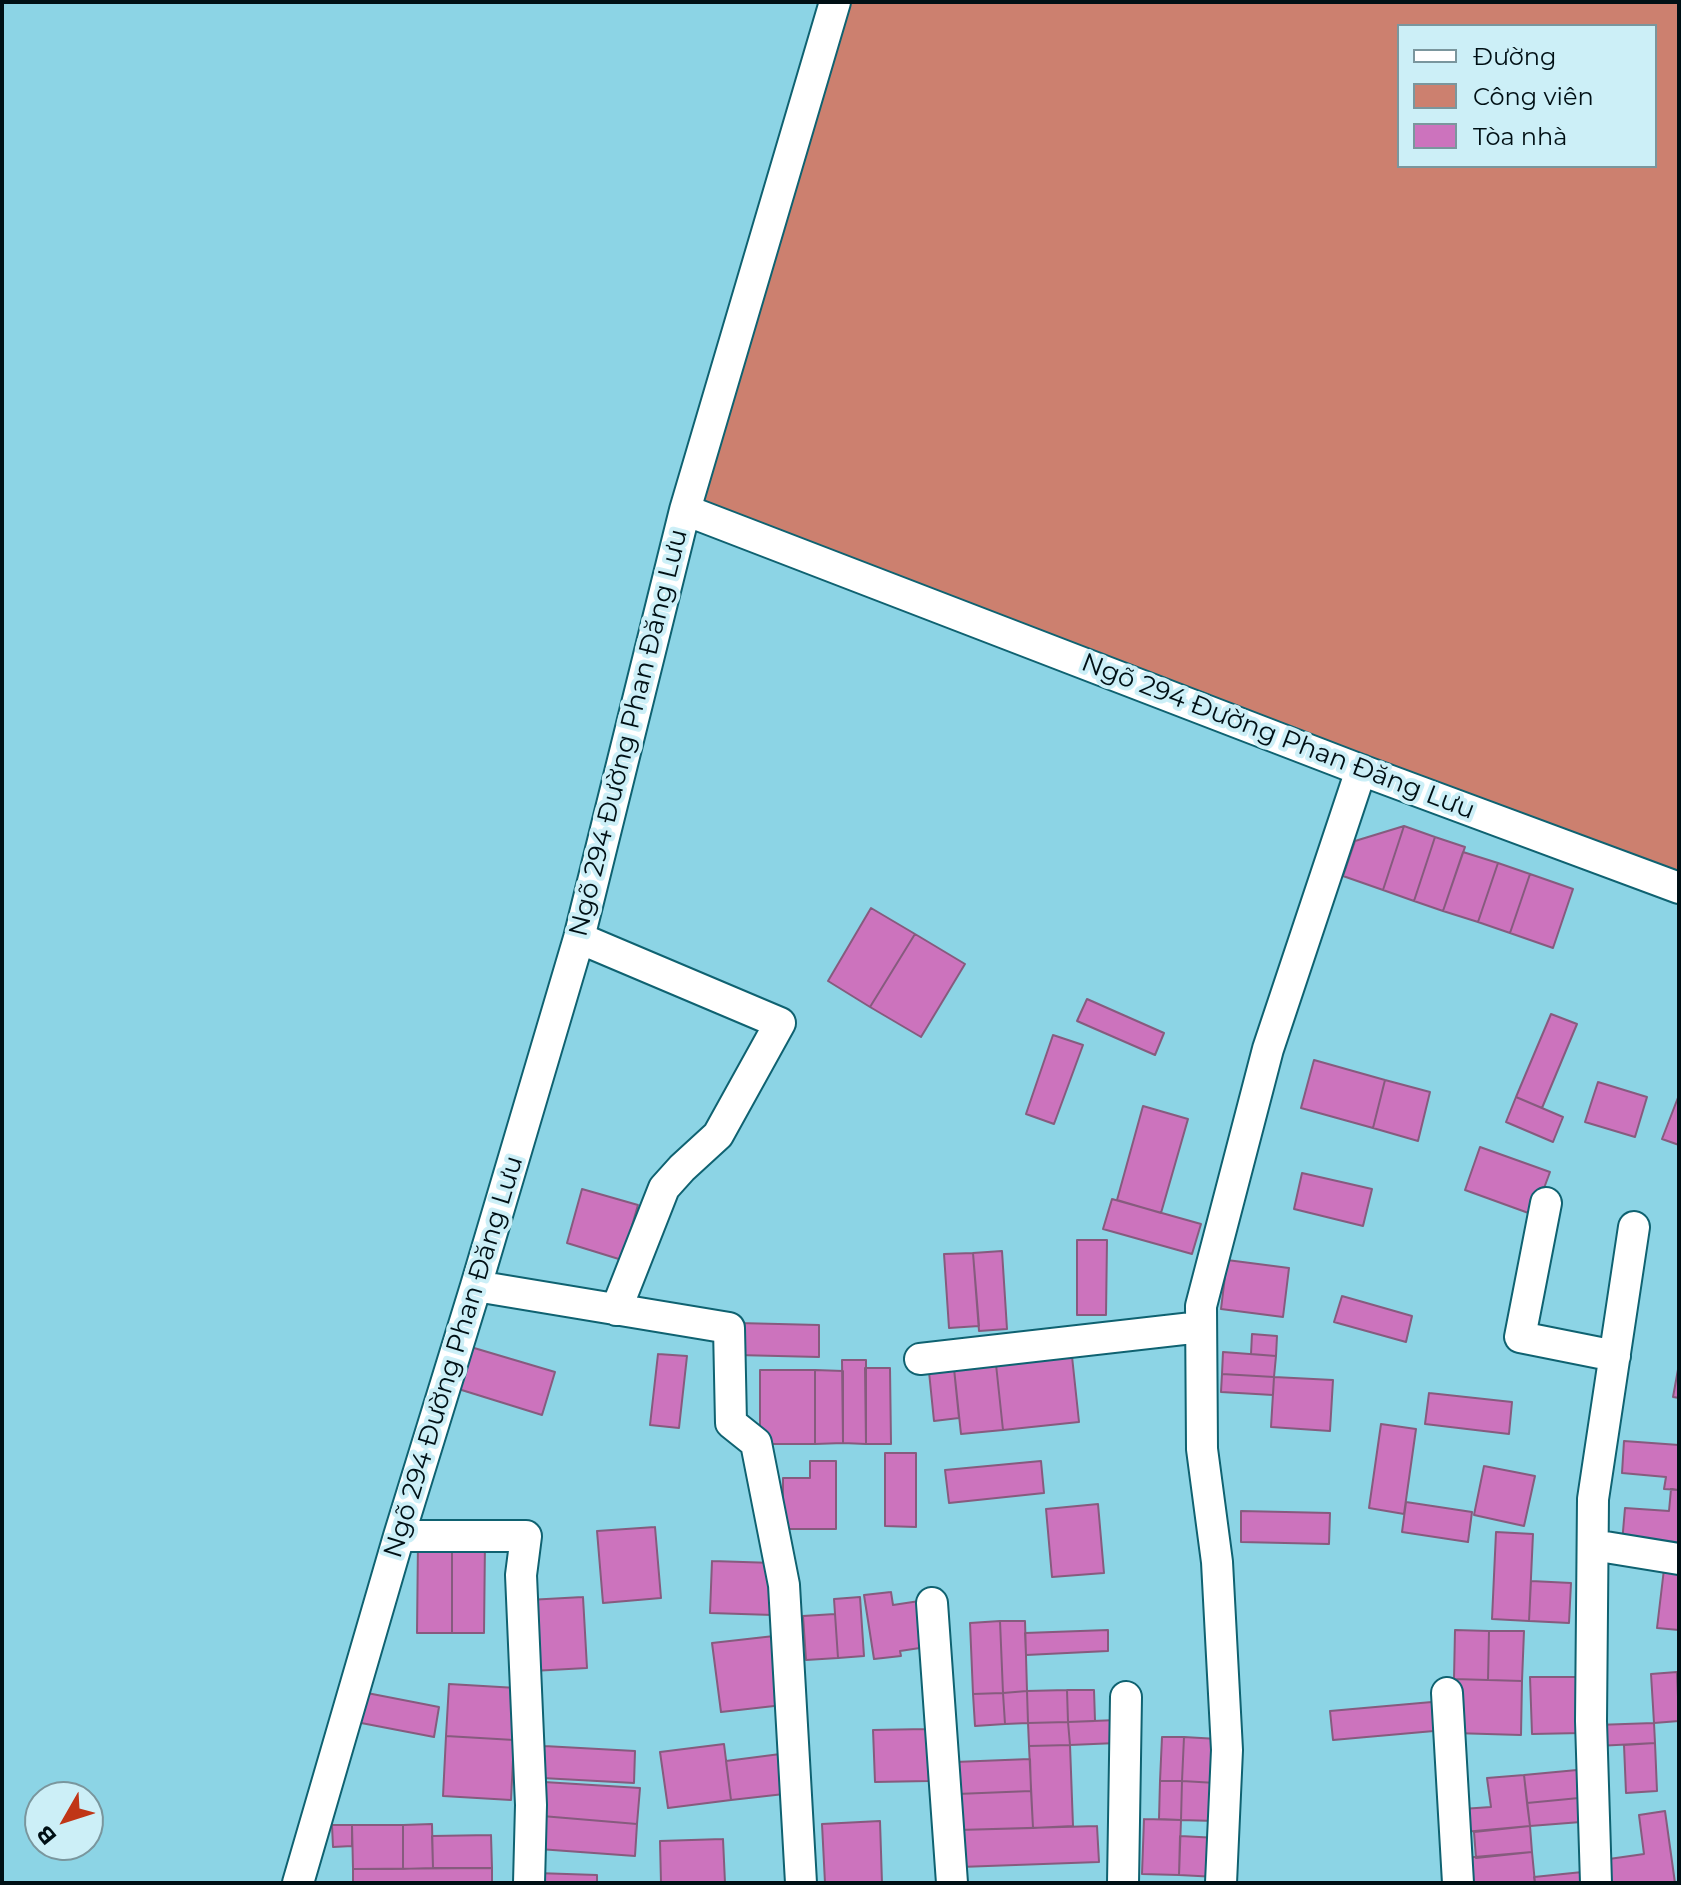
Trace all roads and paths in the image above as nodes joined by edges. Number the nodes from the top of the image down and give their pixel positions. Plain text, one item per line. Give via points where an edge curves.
1 (835, 2) edge
2 (685, 510) junction
3 (1361, 770) junction
4 (1679, 888) edge
5 (579, 938) junction
6 (1546, 1203) dead end
7 (1634, 1227) dead end
8 (476, 1286) junction
9 (616, 1310) junction
10 (1201, 1327) junction
11 (1615, 1356) junction
12 (920, 1359) dead end
13 (399, 1536) junction
14 (1593, 1545) junction
15 (1679, 1559) edge
16 (932, 1603) dead end
17 (1447, 1693) dead end
18 (1126, 1697) dead end
19 (298, 1883) edge
20 (529, 1883) edge
21 (801, 1883) edge
22 (952, 1883) edge
23 (1123, 1883) edge
24 (1221, 1883) edge
25 (1458, 1883) edge
26 (1596, 1883) edge

1 - 2 street
2 - 3 street, Ngõ 294 Đường Phan Đăng Lưu
2 - 5 street, Ngõ 294 Đường Phan Đăng Lưu
3 - 4 street, Ngõ 294 Đường Phan Đăng Lưu
3 - 10 street via 1268,1049 1201,1306
5 - 8 street, Ngõ 294 Đường Phan Đăng Lưu
5 - 9 street via 780,1023 718,1135 664,1188
6 - 11 street via 1520,1337
7 - 11 street
8 - 9 street
8 - 13 street, Ngõ 294 Đường Phan Đăng Lưu
9 - 21 street via 729,1328 731,1423 756,1443 784,1585
10 - 12 street
10 - 24 street via 1202,1449 1217,1562 1227,1750
11 - 14 street via 1593,1499
13 - 19 street, Ngõ 294 Đường Phan Đăng Lưu
13 - 20 street via 526,1536 521,1575 531,1805
14 - 15 street
14 - 26 street
16 - 22 street
17 - 25 street
18 - 23 street

